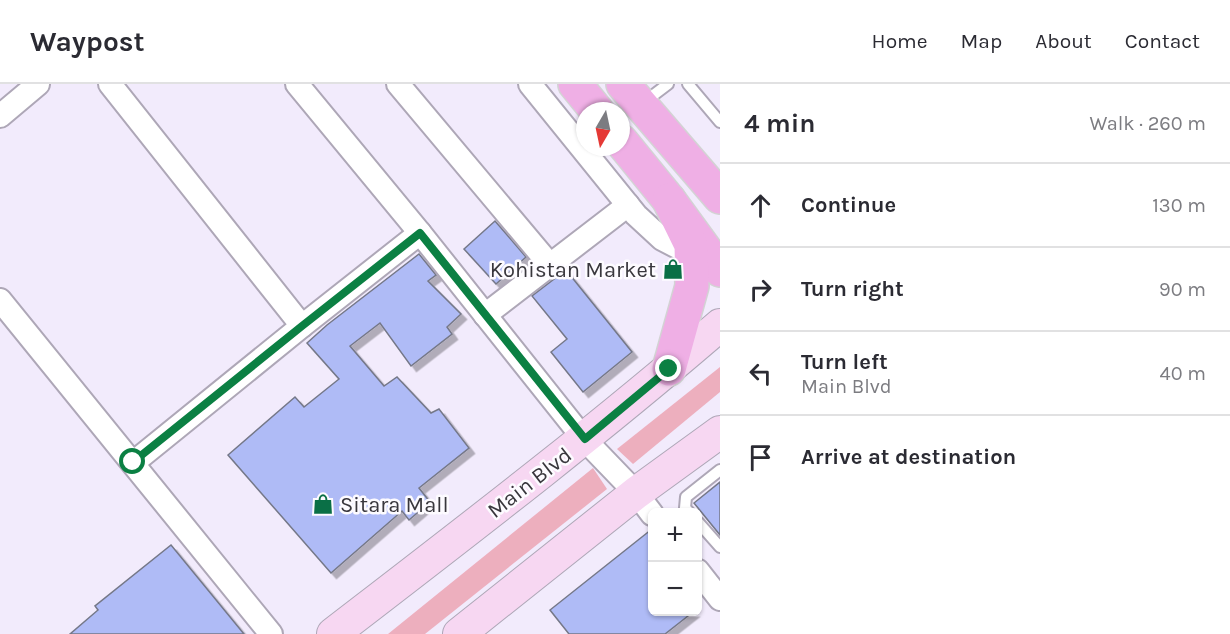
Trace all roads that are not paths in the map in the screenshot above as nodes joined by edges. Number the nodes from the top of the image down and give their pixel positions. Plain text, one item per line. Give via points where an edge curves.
1 (38, 84) edge
2 (110, 84) edge
3 (297, 84) edge
4 (398, 84) edge
5 (530, 84) edge
6 (575, 84) edge
7 (668, 84) edge
8 (688, 84) edge
9 (632, 95) edge
10 (590, 102) edge
11 (0, 116) edge
12 (720, 122) edge
13 (630, 152) edge
14 (720, 197) edge
15 (669, 200) junction
16 (628, 205) junction
17 (420, 233) junction
18 (691, 254) junction
19 (550, 265) junction
20 (720, 270) edge
21 (0, 300) edge
22 (485, 315) junction
23 (720, 325) edge
24 (302, 326) junction
25 (669, 369) junction
26 (720, 432) edge
27 (585, 439) junction
28 (133, 462) junction
29 (720, 470) edge
30 (644, 503) edge
31 (685, 508) edge
32 (702, 527) edge
33 (720, 547) edge
34 (271, 634) edge
35 (333, 634) edge
36 (459, 634) edge

1 - 11 street
2 - 24 street
3 - 17 street
4 - 19 street
5 - 16 street
6 - 10 main road
7 - 9 lane
8 - 12 lane
9 - 14 main road
13 - 15 main road
15 - 18 main road via 691,245
15 - 20 main road
16 - 18 street via 662,239
16 - 19 street
17 - 22 street
17 - 24 street
18 - 25 main road via 692,286
19 - 22 street
21 - 28 street
22 - 27 street
23 - 25 main road, Main Blvd
24 - 28 street
25 - 27 main road, Main Blvd
26 - 30 main road
27 - 30 street
27 - 35 main road, Main Blvd
28 - 34 street
29 - 31 lane via 686,497
30 - 36 main road
32 - 33 lane

